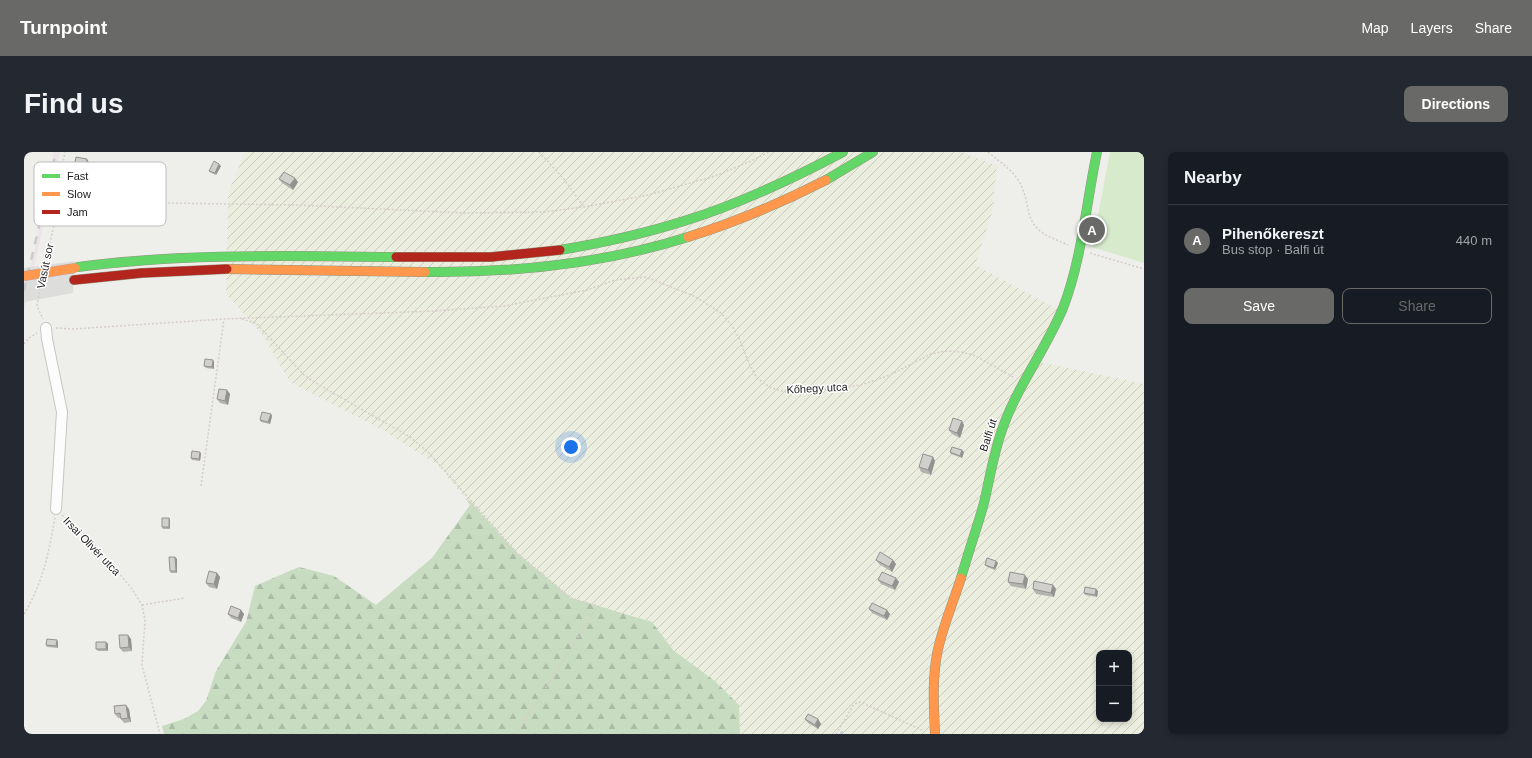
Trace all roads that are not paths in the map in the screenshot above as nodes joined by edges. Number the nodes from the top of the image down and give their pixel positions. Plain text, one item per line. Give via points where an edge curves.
1 (844, 152) edge
2 (873, 152) edge
3 (1097, 152) edge
4 (24, 276) edge
5 (70, 281) dead end
6 (46, 328) road end
7 (56, 509) road end
8 (935, 734) edge

1 - 4 main road, bridge via 794,179 739,203 638,235 575,248 514,255 431,258 187,257 113,262
2 - 5 main road via 800,193 743,218 666,244 575,263 473,272 196,270
3 - 8 main road, Balfi út via 1069,290 1044,348 999,434 981,511 942,636 935,678
6 - 7 street, Irsai Olivér utca via 62,412

